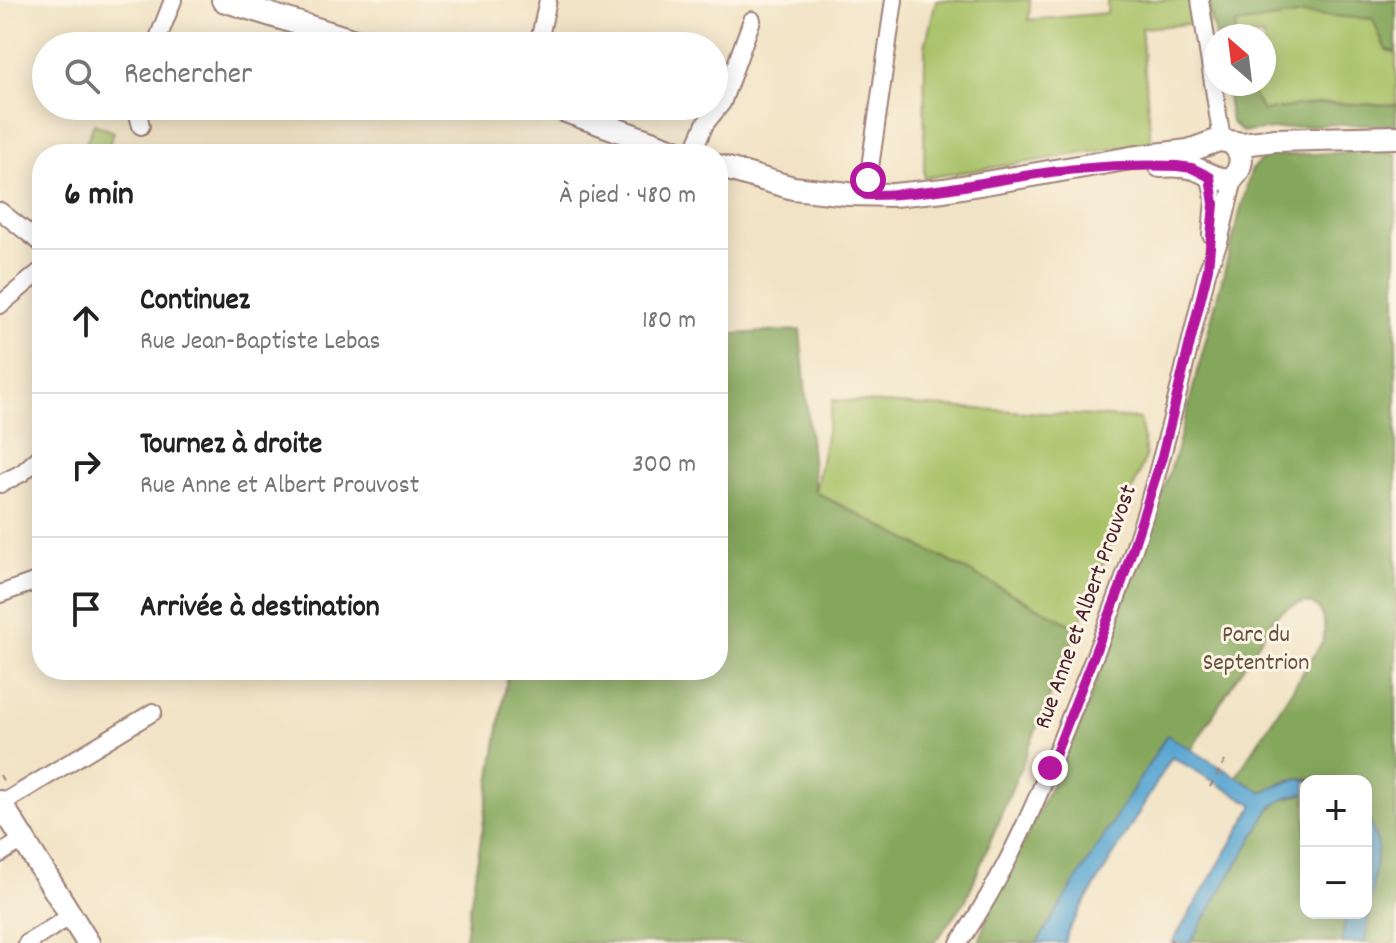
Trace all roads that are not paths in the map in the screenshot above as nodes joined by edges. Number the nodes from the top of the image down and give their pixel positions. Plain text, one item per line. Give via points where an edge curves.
1 (173, 0) edge
2 (223, 0) edge
3 (548, 0) edge
4 (894, 0) edge
5 (1200, 0) edge
6 (262, 6) edge
7 (752, 20) dead end
8 (160, 32) edge
9 (333, 32) edge
10 (541, 32) edge
11 (728, 86) edge
12 (140, 120) edge
13 (590, 120) edge
14 (708, 120) edge
15 (141, 126) dead end
16 (1396, 137) edge
17 (656, 144) edge
18 (696, 144) edge
19 (1228, 152) junction
20 (1079, 168) junction
21 (728, 169) edge
22 (1208, 175) junction
23 (866, 195) junction
24 (0, 211) edge
25 (32, 236) edge
26 (1208, 269) junction
27 (32, 278) edge
28 (0, 305) edge
29 (32, 464) edge
30 (0, 484) edge
31 (32, 583) edge
32 (0, 594) edge
33 (153, 712) dead end
34 (1, 803) edge
35 (24, 839) junction
36 (0, 854) edge
37 (71, 916) junction
38 (27, 943) edge
39 (88, 943) edge
40 (959, 943) edge

1 - 8 street
2 - 6 main road
3 - 10 street
4 - 23 street
5 - 19 street
6 - 9 main road
7 - 11 street
12 - 15 street
13 - 17 main road
14 - 18 street
16 - 19 main road via 1296,140
19 - 20 main road via 1188,151
19 - 22 main road via 1223,180
19 - 22 main road via 1201,158
19 - 26 street, Rue Anne et Albert Prouvost via 1219,242
20 - 22 main road via 1177,166
20 - 23 main road via 919,193
21 - 23 main road via 793,188
22 - 26 street, Rue Anne et Albert Prouvost via 1214,204
24 - 25 street
26 - 40 street, Rue Anne et Albert Prouvost via 1162,457 1120,588 1023,828
27 - 28 street
29 - 30 street
31 - 32 street
33 - 34 street
34 - 35 main road
35 - 36 street
35 - 37 main road
37 - 38 street
37 - 39 main road

